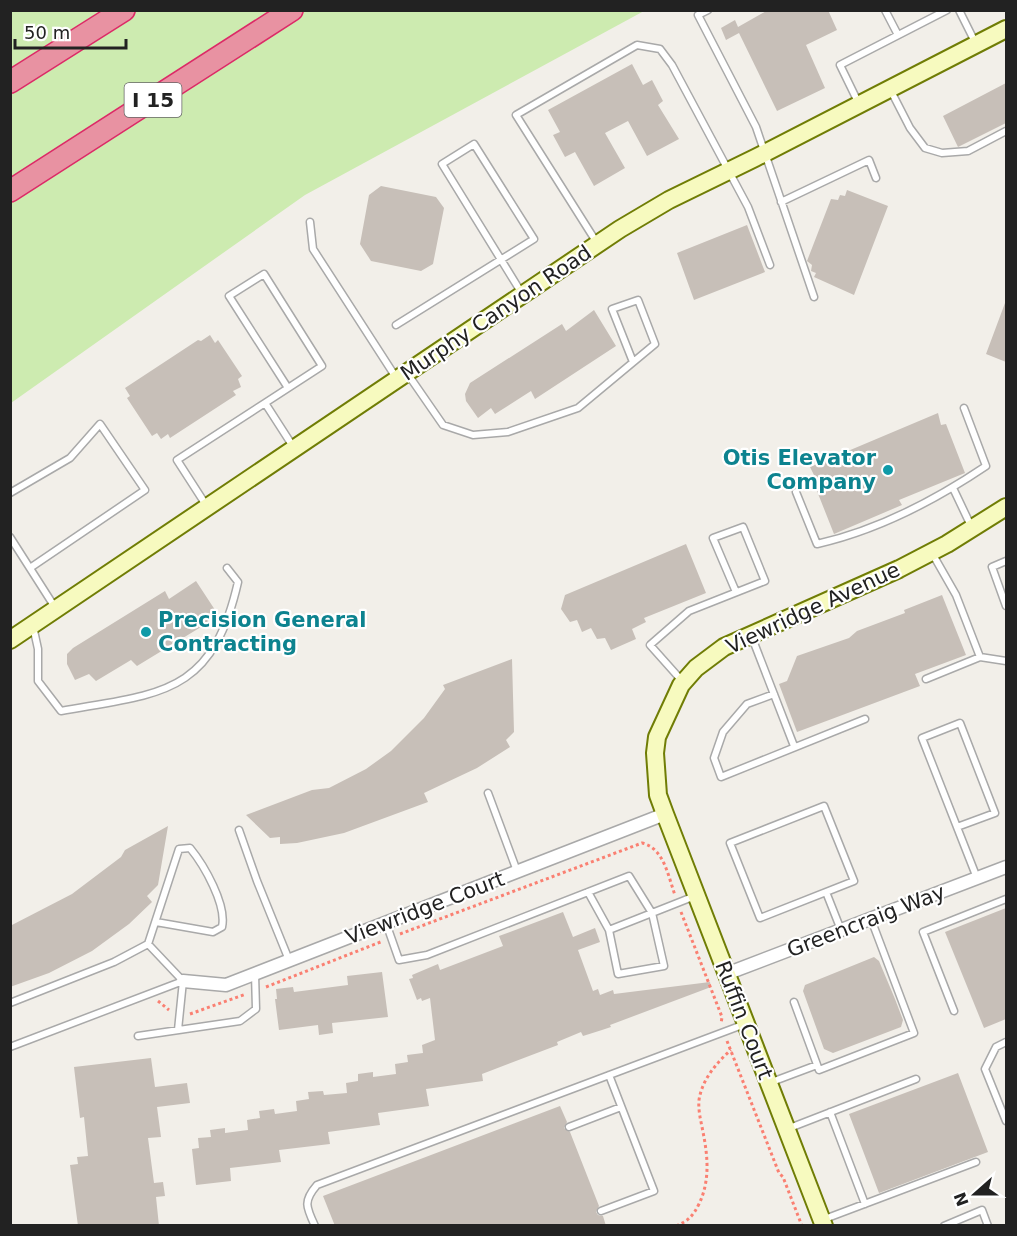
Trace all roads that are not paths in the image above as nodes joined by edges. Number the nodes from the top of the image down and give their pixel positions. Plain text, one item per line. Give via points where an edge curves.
1 (119, 10) edge
2 (124, 10) edge
3 (292, 10) edge
4 (708, 10) edge
5 (885, 10) edge
6 (947, 10) edge
7 (959, 10) edge
8 (1006, 29) edge
9 (898, 35) junction
10 (977, 45) junction
11 (10, 68) edge
12 (10, 82) edge
13 (890, 89) junction
14 (860, 105) junction
15 (1006, 131) edge
16 (764, 154) junction
17 (728, 171) junction
18 (876, 178) dead end
19 (11, 190) edge
20 (781, 202) junction
21 (310, 222) dead end
22 (598, 244) junction
23 (501, 260) junction
24 (770, 265) dead end
25 (523, 294) junction
26 (814, 297) dead end
27 (396, 325) dead end
28 (633, 362) junction
29 (402, 376) junction
30 (288, 388) junction
31 (265, 403) junction
32 (964, 408) dead end
33 (294, 449) junction
34 (953, 488) junction
35 (796, 492) dead end
36 (10, 493) edge
37 (207, 507) junction
38 (1006, 507) edge
39 (972, 528) junction
40 (10, 537) edge
41 (932, 552) junction
42 (1006, 561) edge
43 (30, 568) junction
44 (227, 568) dead end
45 (736, 592) junction
46 (1006, 606) edge
47 (57, 609) junction
48 (33, 625) junction
49 (750, 635) junction
50 (10, 640) edge
51 (980, 657) junction
52 (1006, 661) edge
53 (926, 679) dead end
54 (684, 682) junction
55 (774, 694) junction
56 (865, 719) dead end
57 (794, 746) junction
58 (488, 793) dead end
59 (665, 814) junction
60 (957, 827) junction
61 (239, 830) dead end
62 (1006, 867) edge
63 (517, 872) junction
64 (977, 879) junction
65 (588, 892) junction
66 (826, 892) junction
67 (696, 896) junction
68 (1006, 899) edge
69 (652, 913) junction
70 (871, 919) junction
71 (156, 922) junction
72 (386, 923) junction
73 (609, 930) junction
74 (841, 930) junction
75 (148, 944) junction
76 (290, 961) junction
77 (255, 974) junction
78 (726, 974) junction
79 (183, 981) junction
80 (794, 1002) dead end
81 (10, 1004) edge
82 (954, 1011) dead end
83 (745, 1024) junction
84 (178, 1030) junction
85 (138, 1036) dead end
86 (1006, 1042) edge
87 (10, 1047) edge
88 (817, 1065) junction
89 (609, 1075) junction
90 (916, 1079) dead end
91 (768, 1083) junction
92 (621, 1107) junction
93 (830, 1112) junction
94 (1006, 1121) edge
95 (568, 1128) dead end
96 (786, 1129) junction
97 (976, 1162) dead end
98 (865, 1204) junction
99 (601, 1211) dead end
100 (823, 1223) edge
101 (315, 1226) edge
102 (944, 1226) edge
103 (988, 1226) edge

1 - 11 highway
2 - 12 highway
3 - 19 highway, I 15
4 - 16 lane via 698,15 756,127
5 - 9 lane
6 - 9 lane
7 - 10 lane
8 - 10 main road, Murphy Canyon Road
9 - 14 lane via 840,65
10 - 13 main road, Murphy Canyon Road
13 - 14 main road, Murphy Canyon Road
13 - 15 lane via 925,148 942,153 968,151
14 - 16 main road, Murphy Canyon Road
16 - 17 main road, Murphy Canyon Road
16 - 20 lane
17 - 22 main road, Murphy Canyon Road via 669,200
17 - 22 lane via 660,48 637,45 516,115
17 - 24 lane via 748,207
18 - 20 lane via 869,160
20 - 26 lane
21 - 29 lane via 313,249
22 - 25 main road, Murphy Canyon Road
23 - 23 lane via 442,164 474,144 534,239
23 - 25 lane
23 - 27 lane
25 - 29 main road, Murphy Canyon Road
28 - 28 lane via 655,344 638,300 612,309
28 - 29 lane via 578,408 508,432 473,435 443,425
29 - 33 main road, Murphy Canyon Road
30 - 30 lane via 322,366 264,274 229,296
30 - 31 lane
31 - 33 lane
31 - 37 lane via 177,460
32 - 34 lane via 986,466
33 - 37 main road, Murphy Canyon Road
34 - 35 lane via 896,519 817,544
34 - 39 lane
36 - 43 lane via 70,458 100,424 145,490
37 - 47 main road, Murphy Canyon Road
38 - 39 main road, Viewridge Avenue
39 - 41 main road, Viewridge Avenue
40 - 43 lane
41 - 49 main road, Viewridge Avenue
41 - 51 lane via 956,595
42 - 46 lane via 992,567
43 - 47 lane
44 - 48 lane via 238,582 233,605 209,656 172,687 143,696 61,711 38,681 39,649
45 - 45 lane via 765,581 743,527 713,538
45 - 54 lane via 689,611 650,645
47 - 48 main road, Murphy Canyon Road
48 - 50 main road, Murphy Canyon Road
49 - 54 main road, Viewridge Avenue via 724,647
49 - 55 lane
51 - 52 lane
51 - 53 lane
54 - 59 main road, Viewridge Avenue via 657,737 658,795
55 - 57 lane
55 - 57 lane via 747,704 723,732 714,758 721,777
56 - 57 lane
58 - 63 lane
59 - 63 street, Viewridge Court
59 - 67 main road, Ruffin Court
60 - 60 lane via 922,738 960,723 995,813
60 - 64 lane
61 - 76 lane
62 - 64 street, Greencraig Way
63 - 72 street, Viewridge Court
64 - 70 street, Greencraig Way
65 - 69 lane via 629,876
65 - 72 lane via 427,954 399,960
65 - 73 lane
66 - 66 lane via 854,881 824,806 730,843 760,918
66 - 74 lane
67 - 69 lane
67 - 78 main road, Ruffin Court
68 - 82 lane via 923,932
69 - 73 lane
69 - 73 lane via 664,966 618,974
70 - 74 street, Greencraig Way
70 - 88 lane via 914,1034 819,1070
71 - 71 lane via 179,849 190,848 210,879 224,918 222,927 213,932
71 - 75 lane
72 - 76 street, Viewridge Court
74 - 78 street, Greencraig Way
75 - 79 lane
75 - 81 lane
76 - 77 street, Viewridge Court
77 - 79 street, Viewridge Court via 226,986
77 - 84 lane via 256,1009 240,1021
78 - 83 main road, Ruffin Court
79 - 84 lane
79 - 87 lane
80 - 88 lane
83 - 89 lane
83 - 91 main road, Ruffin Court
84 - 85 lane
86 - 94 lane via 996,1047 985,1069
88 - 91 lane
89 - 92 lane
89 - 101 lane via 317,1185 308,1195 306,1205
90 - 93 lane
91 - 96 main road, Ruffin Court
92 - 95 lane
92 - 99 lane via 654,1191
93 - 96 lane
93 - 98 lane
96 - 100 main road, Ruffin Court
97 - 98 lane
98 - 100 lane
102 - 103 lane via 982,1210

